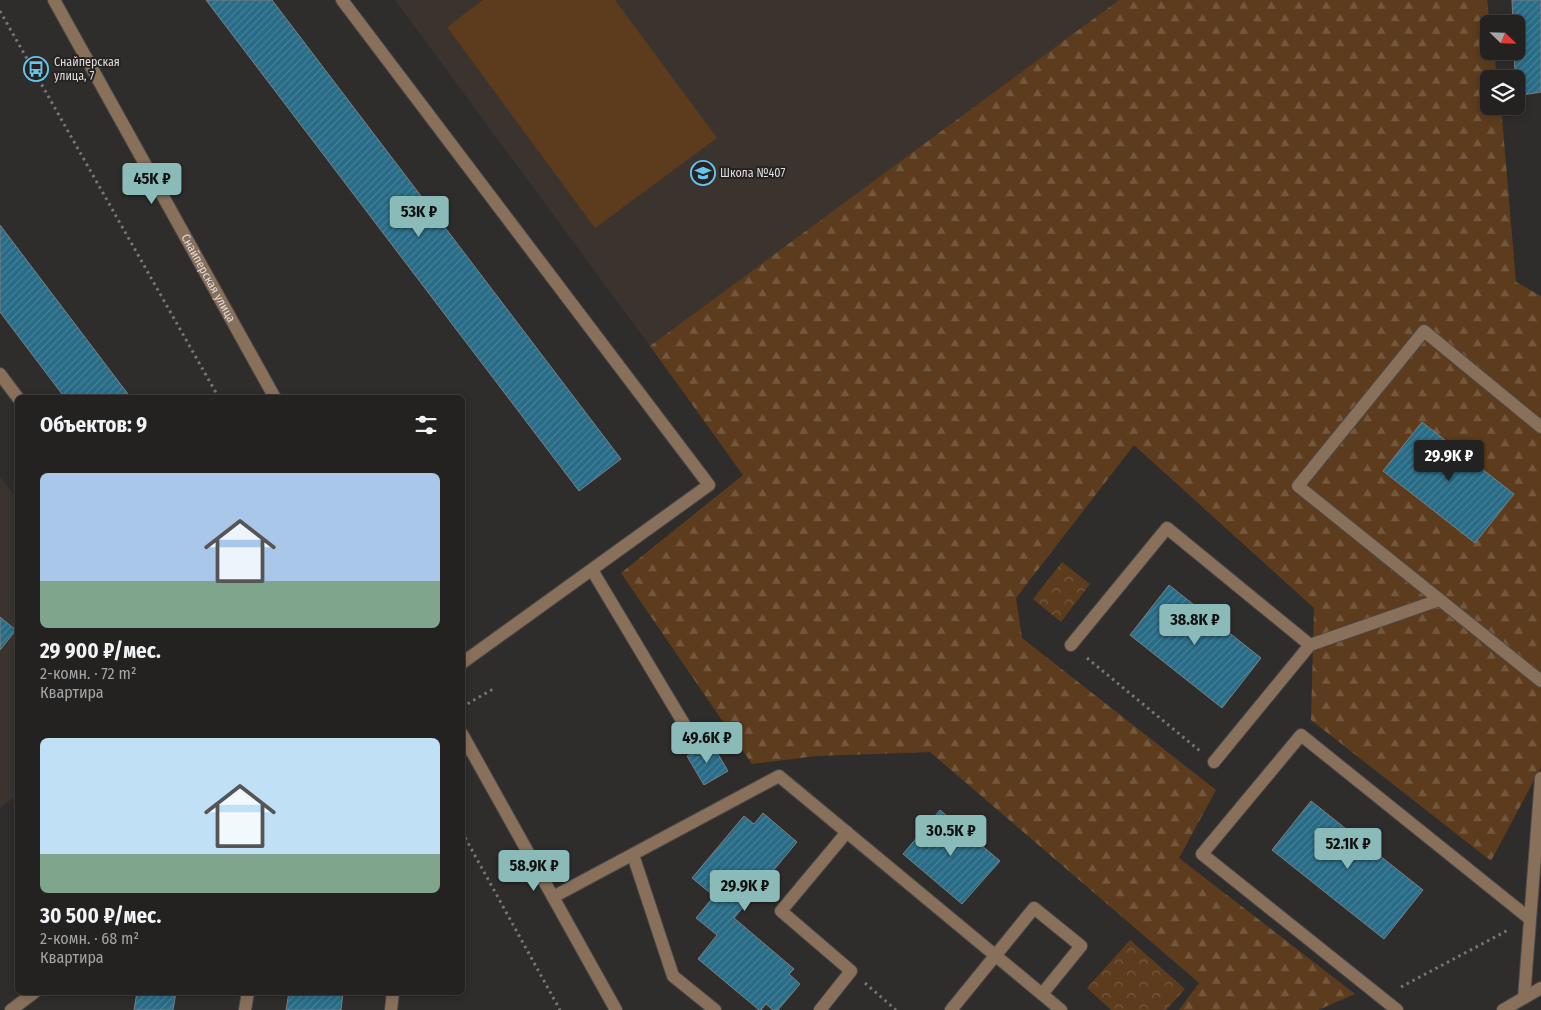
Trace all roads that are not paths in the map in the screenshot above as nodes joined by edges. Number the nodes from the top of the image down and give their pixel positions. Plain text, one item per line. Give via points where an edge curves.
1 (54, 0) edge
2 (342, 0) edge
3 (0, 374) edge
4 (16, 395) edge
5 (273, 395) edge
6 (1541, 427) edge
7 (592, 570) junction
8 (1439, 600) junction
9 (1071, 645) road end
10 (1310, 645) junction
11 (465, 661) edge
12 (1541, 682) edge
13 (465, 739) edge
14 (699, 749) dead end
15 (1214, 762) road end
16 (1541, 778) edge
17 (846, 832) junction
18 (633, 855) junction
19 (553, 898) junction
20 (1530, 919) junction
21 (995, 956) junction
22 (1541, 988) edge
23 (1042, 994) junction
24 (31, 995) edge
25 (248, 995) edge
26 (393, 995) edge
27 (1524, 998) junction
28 (11, 1010) edge
29 (246, 1010) edge
30 (391, 1010) edge
31 (616, 1010) edge
32 (715, 1010) edge
33 (820, 1010) edge
34 (951, 1010) edge
35 (1061, 1010) edge
36 (1397, 1010) edge
37 (1503, 1010) edge

1 - 5 street, Снайперская улица
2 - 7 street via 710,485
3 - 4 street
6 - 8 street via 1424,331 1298,486
7 - 11 street
7 - 14 street
8 - 10 street
8 - 12 street
9 - 10 street via 1167,528
10 - 15 street
13 - 19 street
16 - 20 street
17 - 18 street via 779,776
17 - 21 street
17 - 33 street via 781,911 851,972
18 - 19 street
18 - 32 street via 673,976
19 - 31 street
20 - 27 street
20 - 36 street via 1301,735 1202,854
21 - 23 street
21 - 23 street via 1034,908 1081,946
21 - 34 street
22 - 27 street
23 - 35 street
24 - 28 street
25 - 29 street
26 - 30 street
27 - 37 street

